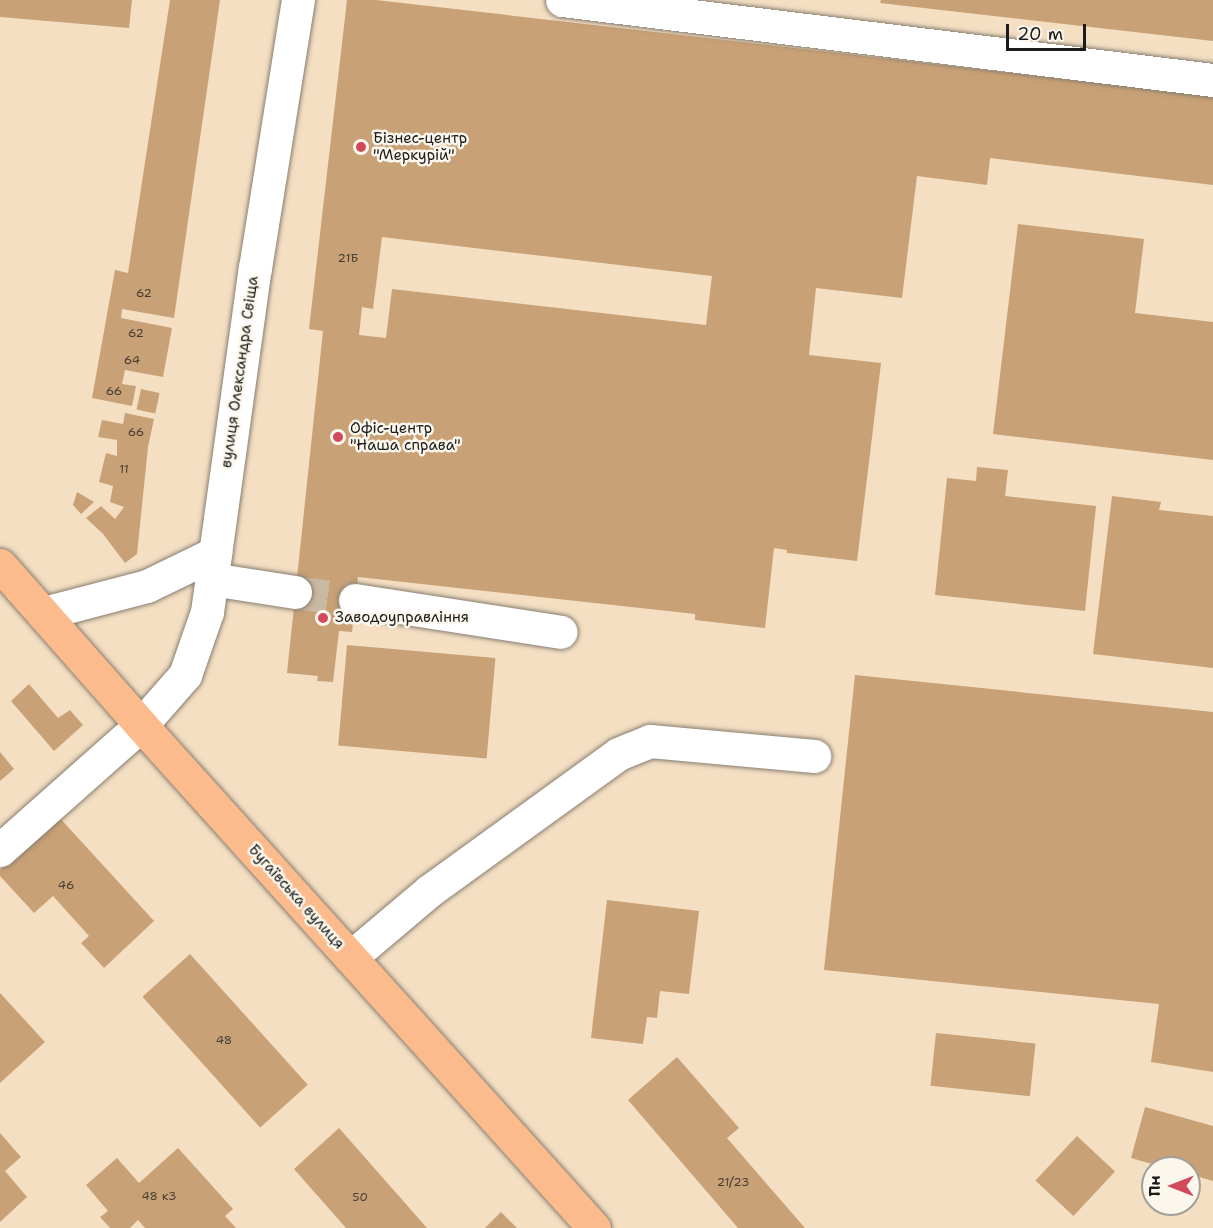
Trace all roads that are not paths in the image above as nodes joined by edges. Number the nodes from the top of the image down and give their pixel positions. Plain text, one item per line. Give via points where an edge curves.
1 (298, 0) edge
2 (562, 0) edge
3 (1213, 80) edge
4 (0, 565) edge
5 (213, 566) junction
6 (295, 592) tunnel mouth
7 (355, 600) tunnel mouth
8 (44, 613) junction
9 (561, 632) dead end
10 (141, 725) junction
11 (814, 756) dead end
12 (0, 850) edge
13 (351, 957) junction
14 (594, 1228) edge

1 - 5 street, вулиця Олександра Свіща
2 - 3 street
4 - 8 main road, Бугаївська вулиця
5 - 6 street
5 - 8 street
5 - 10 street, вулиця Олександра Свіща via 207,612 185,675
7 - 9 street
8 - 10 main road, Бугаївська вулиця
10 - 12 street, вулиця Олександра Свіща
10 - 13 main road, Бугаївська вулиця
11 - 13 street via 650,741 618,754 429,891
13 - 14 main road, Бугаївська вулиця

